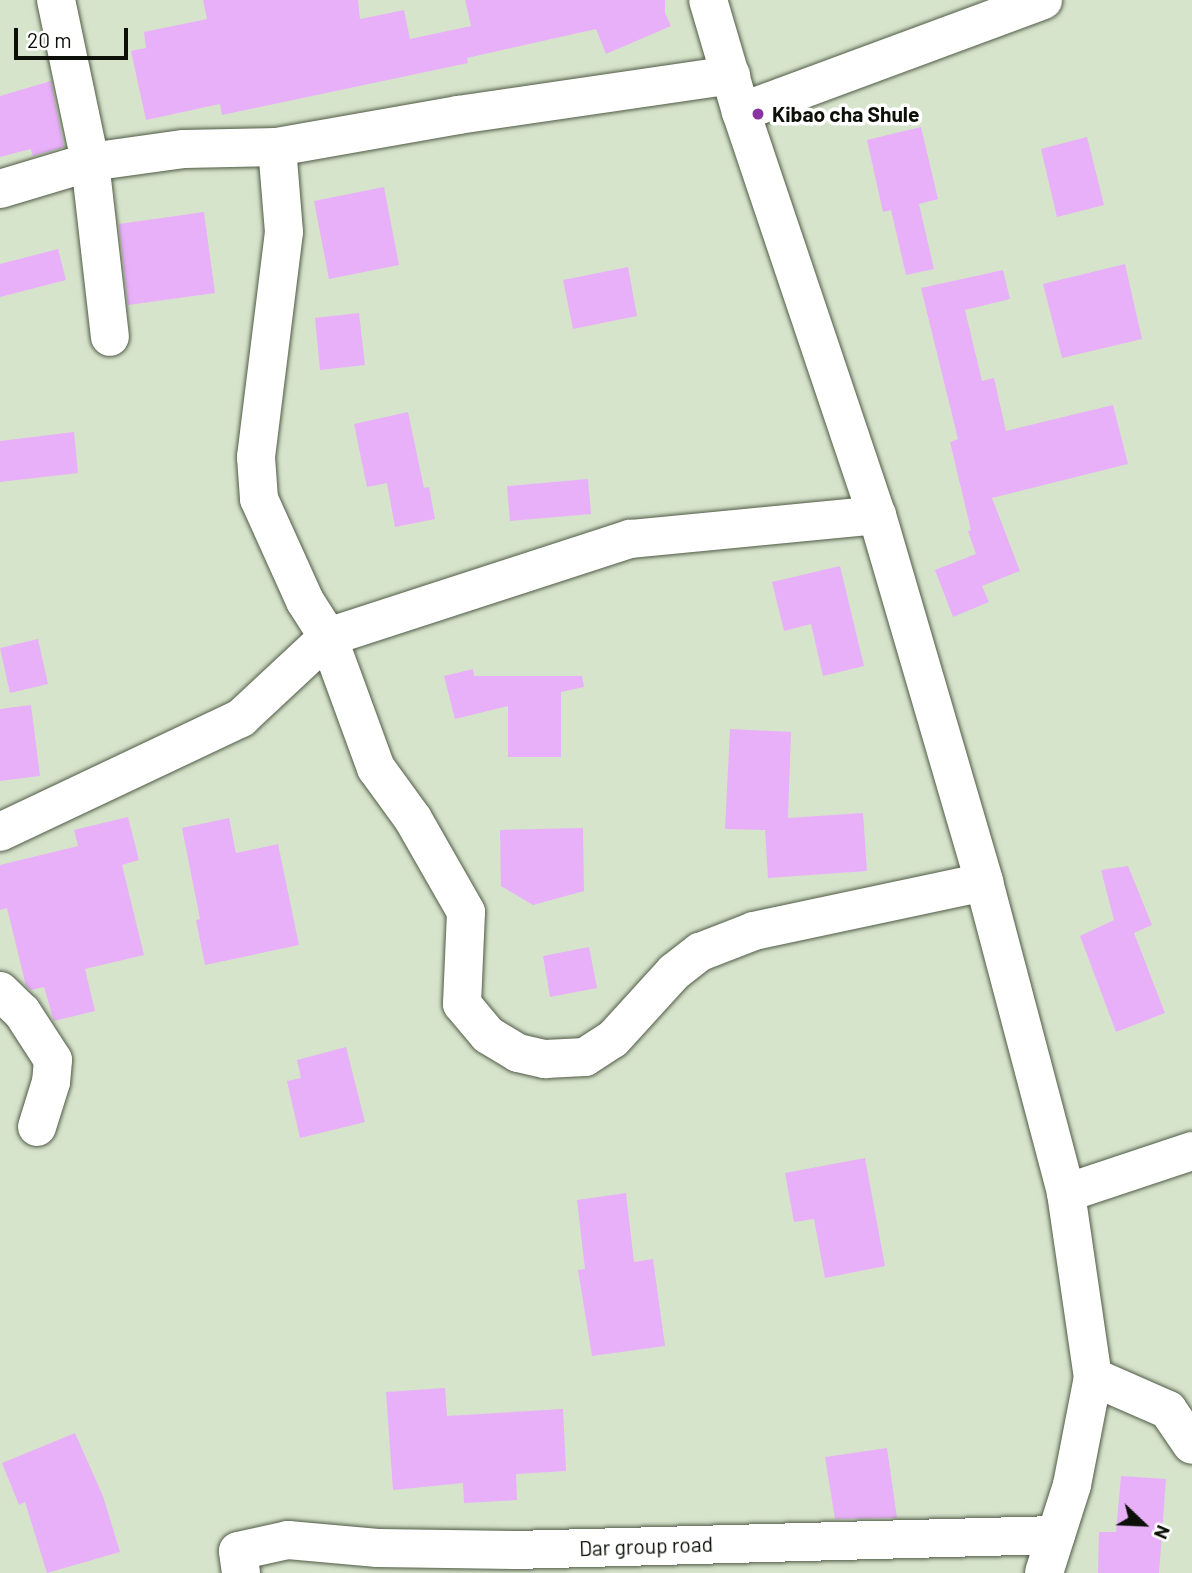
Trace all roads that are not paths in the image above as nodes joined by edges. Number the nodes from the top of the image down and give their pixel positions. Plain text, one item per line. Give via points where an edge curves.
1 (55, 0) edge
2 (708, 0) edge
3 (1043, 0) edge
4 (731, 75) junction
5 (741, 112) junction
6 (277, 147) junction
7 (90, 162) junction
8 (0, 190) edge
9 (110, 337) dead end
10 (877, 515) junction
11 (328, 638) junction
12 (0, 832) edge
13 (984, 882) junction
14 (0, 991) edge
15 (37, 1127) dead end
16 (1192, 1151) edge
17 (1066, 1193) junction
18 (1093, 1377) junction
19 (1192, 1445) edge
20 (1056, 1535) junction
21 (239, 1562) edge
22 (1044, 1573) edge

1 - 7 street
2 - 4 street
3 - 5 street
4 - 5 street
4 - 6 street
5 - 10 street
6 - 7 street via 184,149
6 - 11 street via 285,232 256,457 259,499 305,601
7 - 8 street
7 - 9 street
10 - 11 street via 630,539
10 - 13 street
11 - 12 street via 241,718
11 - 13 street via 376,768 413,820 466,912 463,1004 488,1035 518,1053 545,1059 586,1056 613,1039 674,972 699,952 754,931
13 - 17 street
14 - 15 street via 22,1013 52,1060 51,1082
16 - 17 street
17 - 18 street
18 - 19 street via 1168,1410
18 - 20 street via 1072,1485
20 - 21 street, Dar group road via 515,1549 378,1548 288,1540
20 - 22 street

